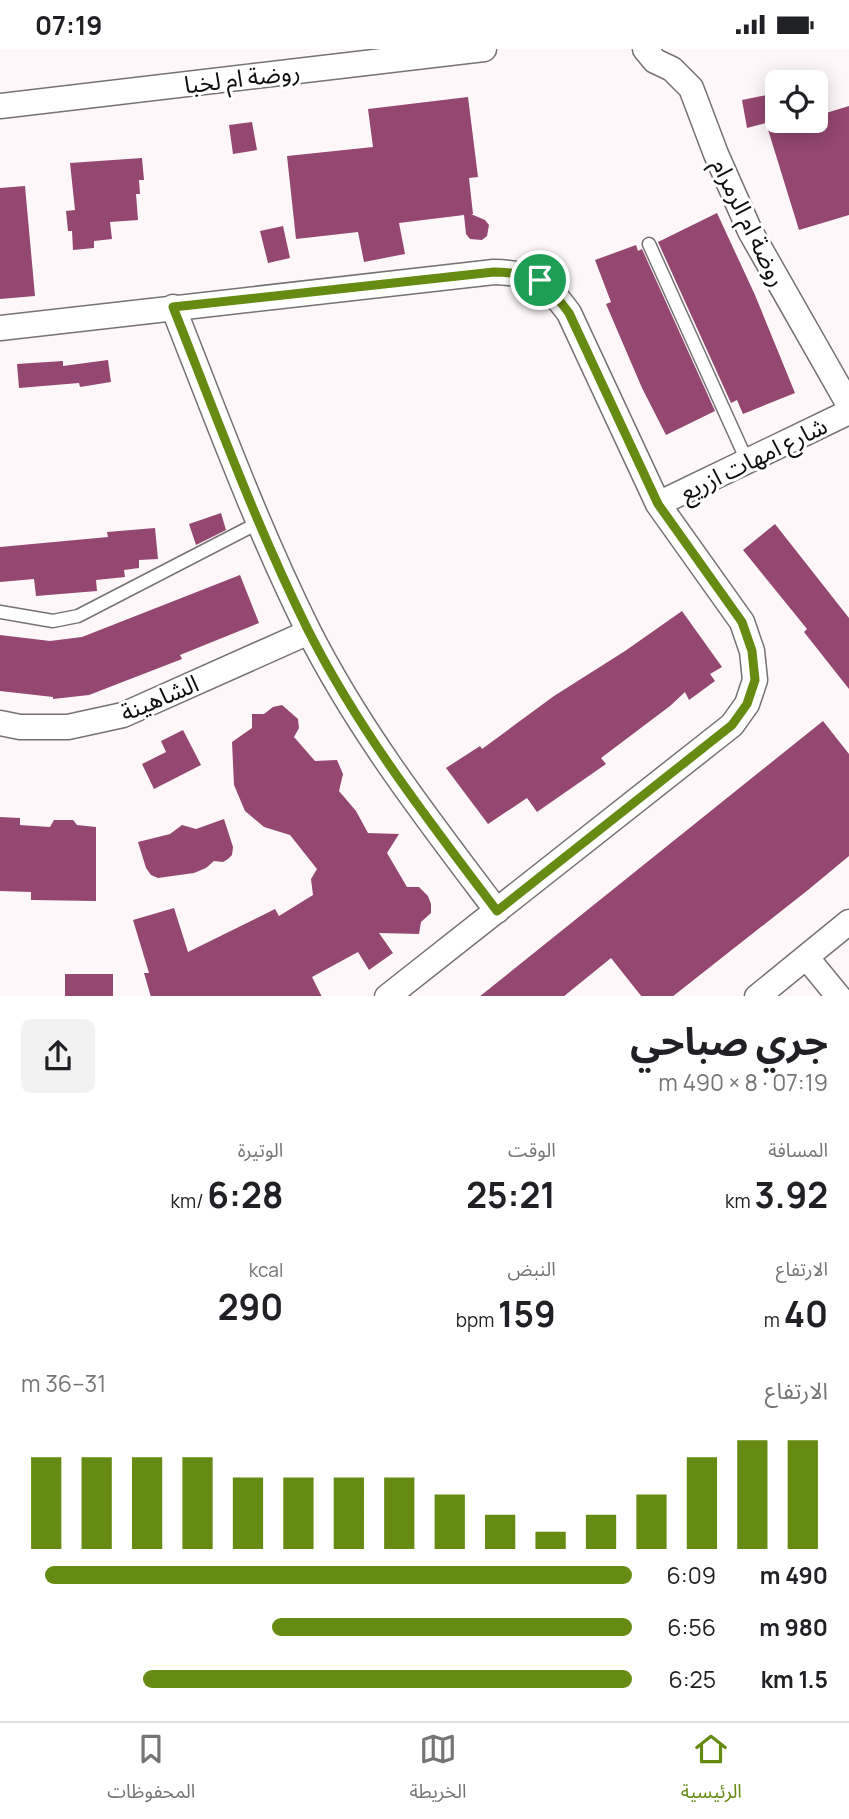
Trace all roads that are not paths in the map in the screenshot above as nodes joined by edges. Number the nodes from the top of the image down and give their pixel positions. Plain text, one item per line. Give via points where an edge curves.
1 (484, 49) edge
2 (645, 49) edge
3 (0, 106) edge
4 (649, 244) dead end
5 (173, 307) junction
6 (0, 328) edge
7 (849, 405) edge
8 (849, 412) edge
9 (747, 461) junction
10 (658, 504) junction
11 (258, 523) junction
12 (0, 613) edge
13 (309, 632) junction
14 (0, 723) edge
15 (497, 911) junction
16 (849, 922) edge
17 (807, 958) junction
18 (387, 996) edge
19 (757, 996) edge
20 (839, 996) edge

1 - 3 street, روضة ام لخبا
2 - 7 street, روضة ام الرمرام via 691,88 750,231
4 - 9 lane
5 - 6 street, شارع امهات ازريع
5 - 10 street, شارع امهات ازريع via 494,272 540,280 569,313
5 - 11 street
8 - 9 street, شارع امهات ازريع
9 - 10 street, شارع امهات ازريع
10 - 15 street, شارع امهات ازريع via 742,622 755,680 747,704 732,725
11 - 12 lane via 78,616 53,621
11 - 13 street
13 - 14 street, الشاهينة via 123,715 68,727
13 - 15 street via 392,769
15 - 18 street, شارع امهات ازريع
16 - 17 street
17 - 19 street
17 - 20 street

